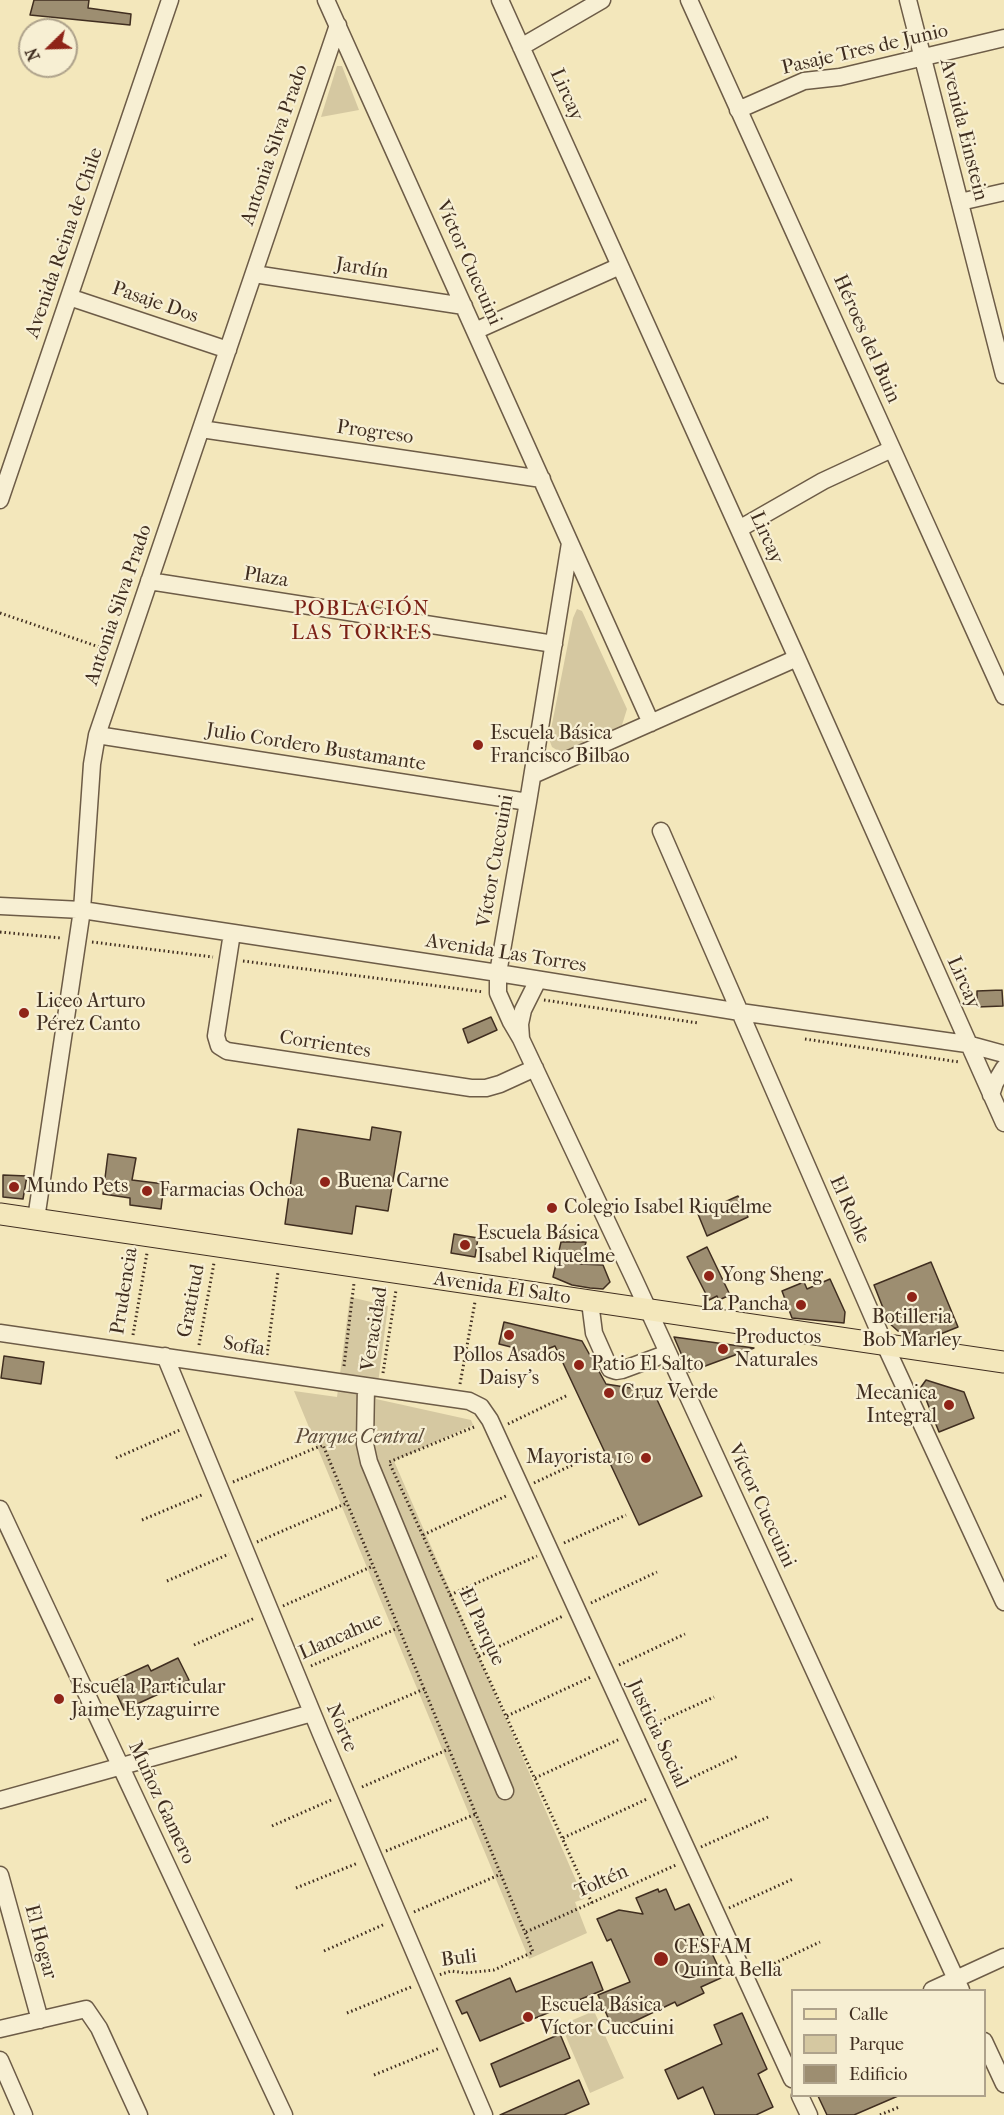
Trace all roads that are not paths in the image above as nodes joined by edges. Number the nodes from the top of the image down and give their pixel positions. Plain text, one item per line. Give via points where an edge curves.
1 (170, 0) edge
2 (326, 0) edge
3 (500, 0) edge
4 (602, 0) edge
5 (689, 0) edge
6 (908, 0) edge
7 (338, 25) junction
8 (1004, 38) edge
9 (521, 47) junction
10 (922, 57) junction
11 (738, 110) junction
12 (1004, 192) edge
13 (960, 202) junction
14 (620, 266) junction
15 (254, 274) junction
16 (69, 297) junction
17 (464, 306) junction
18 (475, 331) junction
19 (999, 333) edge
20 (228, 350) junction
21 (1004, 375) edge
22 (201, 429) junction
23 (892, 449) junction
24 (542, 479) junction
25 (0, 500) edge
26 (739, 529) junction
27 (570, 543) junction
28 (149, 581) junction
29 (554, 644) junction
30 (797, 658) junction
31 (1004, 696) edge
32 (651, 723) junction
33 (97, 735) junction
34 (533, 776) junction
35 (528, 802) junction
36 (661, 831) dead end
37 (0, 906) edge
38 (82, 910) junction
39 (232, 933) junction
40 (498, 973) junction
41 (538, 980) junction
42 (740, 1012) junction
43 (522, 1039) junction
44 (968, 1044) junction
45 (1004, 1054) edge
46 (535, 1068) junction
47 (1004, 1068) edge
48 (991, 1095) junction
49 (1004, 1123) edge
50 (0, 1214) edge
51 (36, 1220) junction
52 (590, 1302) junction
53 (649, 1311) junction
54 (0, 1333) edge
55 (885, 1345) junction
56 (668, 1353) junction
57 (165, 1356) junction
58 (1004, 1362) edge
59 (373, 1387) junction
60 (488, 1419) joint
61 (0, 1509) edge
62 (1004, 1602) edge
63 (312, 1713) junction
64 (121, 1767) junction
65 (506, 1791) dead end
66 (0, 1800) edge
67 (0, 1875) edge
68 (1004, 1957) edge
69 (959, 1985) edge
70 (937, 1989) edge
71 (40, 2020) junction
72 (0, 2029) edge
73 (986, 2045) edge
74 (788, 2057) edge
75 (0, 2060) edge
76 (791, 2074) edge
77 (1004, 2084) edge
78 (800, 2097) edge
79 (481, 2114) edge
80 (24, 2115) edge
81 (139, 2115) edge
82 (284, 2115) edge
83 (809, 2115) edge

1 - 16 street, Avenida Reina de Chile
2 - 7 street, Víctor Cuccuini
3 - 9 street, Lircay
4 - 9 street
5 - 11 street, Héroes del Buin
6 - 10 street, Avenida Einstein
7 - 15 street, Antonia Silva Prado
7 - 17 street, Víctor Cuccuini
8 - 10 street, Pasaje Tres de Junio
9 - 14 street, Lircay
10 - 11 street, Pasaje Tres de Junio via 840,77 804,81
10 - 13 street, Avenida Einstein
11 - 23 street, Héroes del Buin
12 - 13 street
13 - 19 street, Avenida Einstein
14 - 18 street
14 - 26 street, Lircay
15 - 17 street, Jardín
15 - 20 street, Antonia Silva Prado
16 - 20 street, Pasaje Dos
16 - 25 street, Avenida Reina de Chile
17 - 18 street, Víctor Cuccuini
18 - 24 street, Víctor Cuccuini
19 - 21 street, Avenida Einstein
20 - 22 street, Antonia Silva Prado
22 - 24 street, Progreso
22 - 28 street, Antonia Silva Prado
23 - 26 street via 824,481
23 - 31 street, Héroes del Buin
24 - 27 street, Víctor Cuccuini
26 - 30 street, Lircay
27 - 29 street, Víctor Cuccuini
27 - 32 street, Víctor Cuccuini
28 - 29 street, Plaza
28 - 33 street, Antonia Silva Prado
29 - 34 street, Víctor Cuccuini
30 - 32 street
30 - 44 street, Lircay
32 - 34 street
33 - 35 street, Julio Cordero Bustamante
33 - 38 street, Antonia Silva Prado
34 - 35 street, Víctor Cuccuini
35 - 40 street, Víctor Cuccuini
36 - 42 street, El Roble
37 - 38 street, Avenida Las Torres
38 - 39 street, Avenida Las Torres
38 - 51 street, Antonia Silva Prado
39 - 40 street, Avenida Las Torres
39 - 46 street, Corrientes via 216,1036 219,1046 227,1051 471,1088 500,1084
40 - 41 street, Avenida Las Torres
40 - 43 street, Víctor Cuccuini via 496,984 501,1004
41 - 42 street, Avenida Las Torres
41 - 43 street, Víctor Cuccuini via 523,1010
42 - 44 street, Avenida Las Torres
42 - 55 street, El Roble
43 - 46 street, Víctor Cuccuini
44 - 45 street, Avenida Las Torres
44 - 48 street, Lircay
46 - 53 street, Víctor Cuccuini
47 - 48 street
48 - 49 street, Lircay
50 - 51 main road, Avenida El Salto
51 - 52 main road, Avenida El Salto
52 - 53 main road, Avenida El Salto
52 - 56 street via 594,1333 610,1369 622,1370
53 - 55 main road, Avenida El Salto
53 - 56 street, Víctor Cuccuini
54 - 57 street, Sofía
55 - 58 main road, Avenida El Salto
55 - 62 street, El Roble
56 - 69 street, Víctor Cuccuini
57 - 59 street, Sofía
57 - 63 street, Norte
59 - 60 street, Sofía via 469,1401
59 - 65 street via 365,1444 369,1462
60 - 74 street, Justicia Social via 746,1976
61 - 64 street, Muñoz Gamero
63 - 64 street
63 - 79 street, Norte
64 - 66 street
64 - 82 street, Muñoz Gamero
67 - 71 street, El Hogar
68 - 69 street
69 - 70 street
71 - 72 street
71 - 81 street via 86,2009 99,2028
73 - 77 street
74 - 76 street, Justicia Social
75 - 80 street
78 - 83 street

